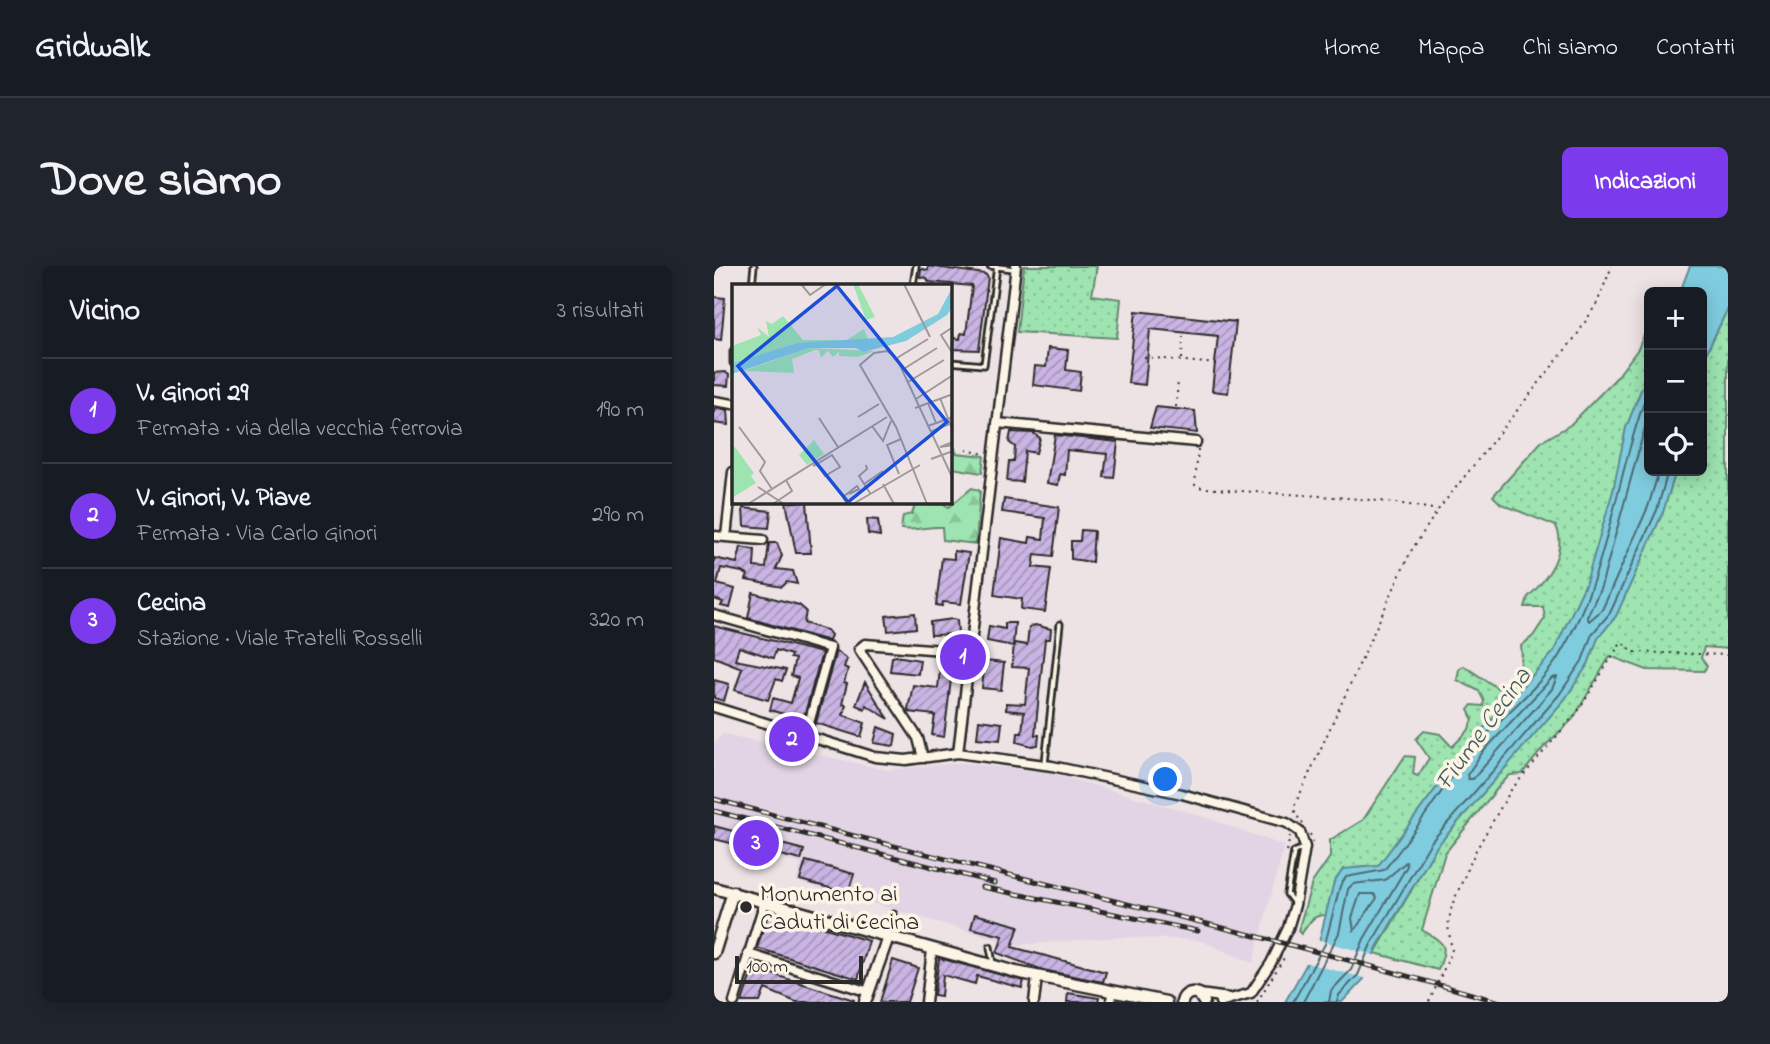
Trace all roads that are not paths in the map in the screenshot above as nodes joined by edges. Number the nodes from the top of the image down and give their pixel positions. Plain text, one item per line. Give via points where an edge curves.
1 (754, 266) edge
2 (915, 266) edge
3 (990, 266) edge
4 (997, 267) edge
5 (1016, 268) edge
6 (752, 284) edge
7 (913, 284) edge
8 (952, 362) edge
9 (714, 401) edge
10 (732, 404) edge
11 (997, 423) junction
12 (1196, 442) road end
13 (732, 481) edge
14 (714, 536) edge
15 (726, 537) junction
16 (762, 540) dead end
17 (714, 615) edge
18 (1060, 624) dead end
19 (969, 652) junction
20 (714, 707) edge
21 (806, 734) junction
22 (958, 753) junction
23 (923, 758) junction
24 (1045, 765) junction
25 (714, 888) edge
26 (733, 892) junction
27 (765, 901) junction
28 (894, 914) dead end
29 (888, 937) junction
30 (990, 947) dead end
31 (932, 950) junction
32 (714, 953) edge
33 (748, 954) junction
34 (994, 966) junction
35 (1037, 977) junction
36 (867, 997) edge
37 (1111, 997) edge
38 (1201, 998) edge
39 (1231, 999) junction
40 (1182, 1000) edge
41 (734, 1002) edge
42 (926, 1002) edge
43 (1034, 1002) edge
44 (1167, 1002) edge
45 (1220, 1002) edge

1 - 6 lane
2 - 7 lane
3 - 4 lane
4 - 5 lane
4 - 8 lane via 984,365
5 - 11 street
9 - 10 street
11 - 12 street
11 - 19 street
13 - 15 street
14 - 15 street
15 - 16 street
17 - 21 street via 830,648
18 - 24 lane
19 - 22 street
19 - 23 street via 864,644 859,649 918,738
20 - 21 street
21 - 23 street via 875,757
22 - 23 street
22 - 24 street
24 - 39 street via 1182,794 1287,824 1300,832 1309,849 1288,928 1251,993
25 - 26 street
26 - 27 street
26 - 32 street
27 - 29 street
27 - 33 street
28 - 29 lane
29 - 31 street
29 - 36 street
30 - 34 lane
31 - 34 street
31 - 42 street
33 - 36 street
33 - 41 street
34 - 35 street
35 - 37 street
35 - 43 street
37 - 44 street
38 - 39 street
38 - 40 street via 1188,993
39 - 45 street
40 - 44 street

